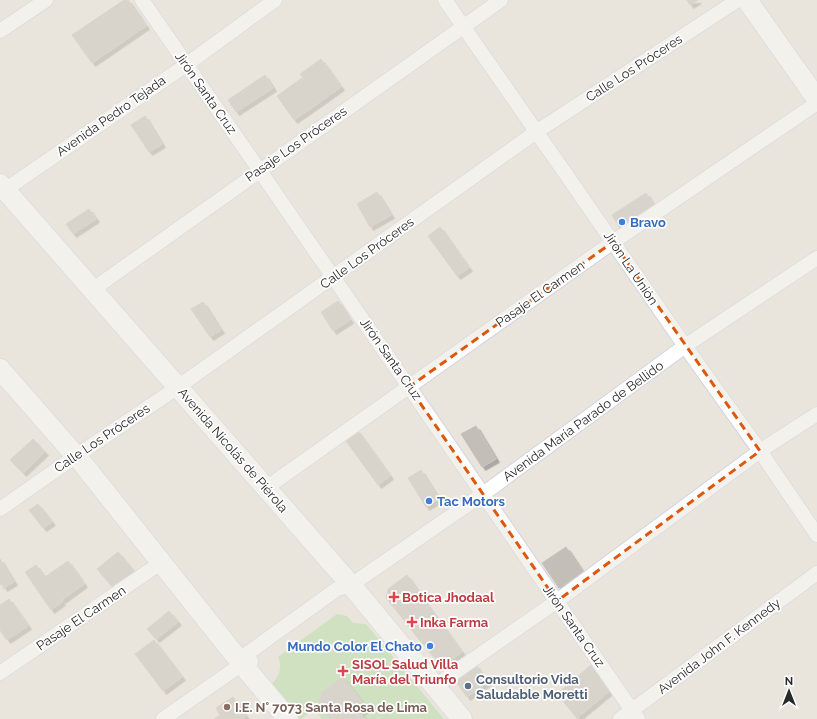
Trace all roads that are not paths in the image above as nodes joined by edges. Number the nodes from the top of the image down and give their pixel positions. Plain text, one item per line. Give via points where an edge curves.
1 (46, 0) edge
2 (142, 0) edge
3 (275, 0) edge
4 (445, 0) edge
5 (501, 0) edge
6 (738, 0) edge
7 (747, 0) edge
8 (463, 26) junction
9 (0, 31) edge
10 (186, 65) junction
11 (817, 99) edge
12 (817, 104) edge
13 (536, 132) junction
14 (259, 171) junction
15 (2, 187) edge
16 (613, 242) junction
17 (817, 258) edge
18 (334, 277) junction
19 (92, 290) junction
20 (685, 346) junction
21 (0, 369) edge
22 (178, 387) junction
23 (410, 387) junction
24 (817, 414) edge
25 (760, 451) junction
26 (76, 456) junction
27 (266, 488) junction
28 (483, 494) junction
29 (0, 509) edge
30 (817, 535) edge
31 (162, 562) junction
32 (817, 573) edge
33 (351, 585) junction
34 (557, 602) junction
35 (242, 664) junction
36 (0, 673) edge
37 (435, 686) junction
38 (636, 715) edge
39 (163, 719) edge
40 (288, 719) edge
41 (462, 719) edge
42 (620, 719) edge

1 - 9 street
2 - 10 street, Jirón Santa Cruz
3 - 10 street, Avenida Pedro Tejada
4 - 8 street, Jirón La Unión
5 - 8 street, Pasaje Los Próceres
6 - 13 street, Calle Los Próceres
7 - 11 main road
8 - 13 street, Jirón La Unión
8 - 14 street, Pasaje Los Próceres
10 - 14 street, Jirón Santa Cruz
10 - 15 street, Avenida Pedro Tejada
12 - 16 street, Pasaje El Carmen
13 - 16 street, Jirón La Unión
13 - 18 street, Calle Los Próceres
14 - 18 street, Jirón Santa Cruz
14 - 19 street, Pasaje Los Próceres
15 - 19 main road, Avenida Nicolás de Piérola
16 - 20 street, Jirón La Unión
16 - 23 street, Pasaje El Carmen
17 - 20 street, Avenida María Parado de Bellido
18 - 22 street, Calle Los Próceres
18 - 23 street, Jirón Santa Cruz
19 - 22 main road, Avenida Nicolás de Piérola
20 - 25 street, Jirón La Unión
20 - 28 street, Avenida María Parado de Bellido
21 - 26 main road
22 - 26 street, Calle Los Próceres
22 - 27 main road, Avenida Nicolás de Piérola
23 - 27 street, Pasaje El Carmen
23 - 28 street, Jirón Santa Cruz
24 - 25 street
25 - 30 street, Jirón La Unión
25 - 34 street
26 - 29 street, Calle Los Próceres
26 - 31 main road
27 - 33 main road, Avenida Nicolás de Piérola
28 - 33 street, Avenida María Parado de Bellido
28 - 34 street, Jirón Santa Cruz
31 - 35 main road
31 - 36 street, Pasaje El Carmen
32 - 38 street, Avenida John F. Kennedy
33 - 35 street, Avenida María Parado de Bellido via 343,596 252,660
33 - 37 main road, Avenida Nicolás de Piérola
34 - 37 street
34 - 38 street, Jirón Santa Cruz
35 - 39 street, Avenida María Parado de Bellido
35 - 40 main road
37 - 41 main road, Avenida Nicolás de Piérola
38 - 42 street, Avenida John F. Kennedy

